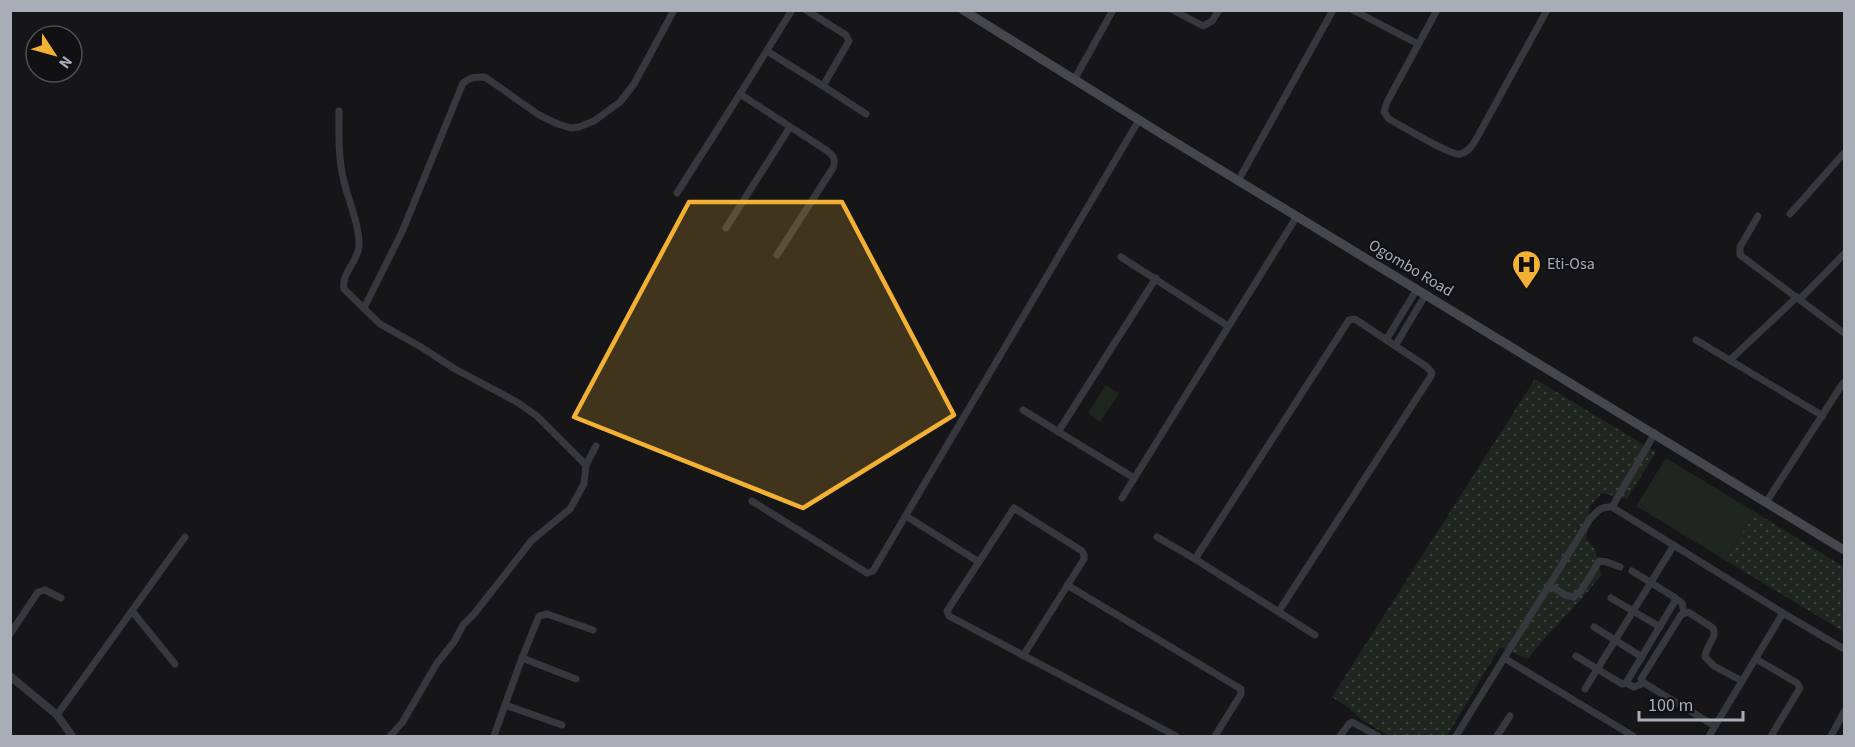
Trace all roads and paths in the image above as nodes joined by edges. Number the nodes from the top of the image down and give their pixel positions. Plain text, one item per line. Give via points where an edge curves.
1 (674, 10) edge
2 (792, 10) edge
3 (806, 10) edge
4 (963, 10) edge
5 (1113, 10) edge
6 (1173, 10) edge
7 (1219, 10) edge
8 (1333, 10) edge
9 (1353, 10) edge
10 (1437, 10) edge
11 (1547, 10) edge
12 (1418, 44) junction
13 (767, 51) junction
14 (1074, 80) junction
15 (823, 86) junction
16 (740, 94) junction
17 (339, 111) dead end
18 (866, 114) dead end
19 (1139, 120) junction
20 (790, 127) junction
21 (1845, 153) edge
22 (1238, 181) junction
23 (677, 193) dead end
24 (1790, 214) dead end
25 (1297, 216) junction
26 (1758, 216) dead end
27 (726, 228) dead end
28 (1845, 254) edge
29 (777, 255) dead end
30 (1121, 257) dead end
31 (1156, 278) junction
32 (1417, 289) junction
33 (1426, 294) junction
34 (1798, 298) junction
35 (364, 308) junction
36 (1228, 326) junction
37 (1845, 333) edge
38 (1386, 340) junction
39 (1696, 340) dead end
40 (1395, 346) junction
41 (1731, 359) junction
42 (1843, 383) edge
43 (1023, 410) dead end
44 (1823, 416) junction
45 (1058, 432) junction
46 (1654, 433) junction
47 (596, 446) dead end
48 (586, 465) junction
49 (1134, 478) junction
50 (1122, 498) dead end
51 (752, 501) dead end
52 (1767, 501) junction
53 (1612, 507) junction
54 (906, 516) junction
55 (185, 537) dead end
56 (1158, 537) dead end
57 (1674, 545) junction
58 (1843, 546) edge
59 (1195, 559) junction
60 (979, 562) junction
61 (1620, 567) dead end
62 (1632, 571) dead end
63 (1651, 582) junction
64 (1068, 585) junction
65 (1549, 585) junction
66 (1674, 597) junction
67 (60, 598) dead end
68 (1611, 598) dead end
69 (132, 611) junction
70 (1279, 611) junction
71 (1633, 612) junction
72 (1684, 613) junction
73 (1783, 613) junction
74 (1594, 627) dead end
75 (1660, 627) junction
76 (593, 630) dead end
77 (10, 634) edge
78 (1314, 635) dead end
79 (1615, 641) junction
80 (1845, 649) edge
81 (1023, 656) junction
82 (1576, 656) dead end
83 (1642, 657) junction
84 (522, 658) junction
85 (1504, 658) junction
86 (1756, 659) junction
87 (175, 664) dead end
88 (1598, 669) junction
89 (10, 676) edge
90 (576, 679) dead end
91 (1742, 681) junction
92 (1644, 682) junction
93 (1626, 683) junction
94 (1585, 689) dead end
95 (505, 705) junction
96 (1845, 712) edge
97 (57, 715) junction
98 (1510, 716) dead end
99 (562, 725) dead end
100 (1715, 726) junction
101 (72, 736) edge
102 (390, 736) edge
103 (494, 736) edge
104 (1176, 736) edge
105 (1215, 736) edge
106 (1340, 736) edge
107 (1377, 736) edge
108 (1456, 736) edge
109 (1497, 736) edge
110 (1633, 736) edge
111 (1709, 736) edge
112 (1771, 736) edge
113 (1831, 736) edge

1 - 35 street via 620,102 579,127 571,128 539,115 485,77 476,76 463,83 402,232
2 - 13 street
3 - 15 street via 846,35 849,41
4 - 14 main road, Ogombo Road
5 - 14 street
6 - 7 street via 1203,26
8 - 22 street
9 - 12 street
10 - 12 street
11 - 12 street via 1476,139 1469,150 1460,154 1444,150 1384,112
13 - 15 street
13 - 16 street
14 - 19 main road, Ogombo Road
15 - 18 street
16 - 20 street
16 - 23 street
17 - 35 street via 342,176 359,242 357,257 343,285
19 - 22 main road, Ogombo Road
19 - 54 street
20 - 27 street
20 - 29 street via 833,155 835,161
21 - 24 street
22 - 25 main road, Ogombo Road
25 - 32 main road, Ogombo Road
25 - 36 street
26 - 34 street via 1740,247 1740,255
28 - 34 street
30 - 31 street
31 - 36 street
31 - 45 street
32 - 33 main road, Ogombo Road
32 - 38 street
33 - 40 street
33 - 46 main road, Ogombo Road
34 - 37 street
34 - 41 street
35 - 48 street via 381,324 537,416
36 - 49 street
38 - 40 street
38 - 59 street via 1349,320
39 - 41 street
40 - 70 street via 1427,367 1431,376
41 - 44 street
42 - 44 street
43 - 45 street
44 - 52 street
45 - 49 street
46 - 52 main road, Ogombo Road
46 - 53 street
47 - 48 street
48 - 102 street via 584,484 573,504 532,540 464,623
49 - 50 street
51 - 54 street via 869,573
52 - 58 main road, Ogombo Road
53 - 57 street
53 - 65 street via 1596,512
54 - 60 street
55 - 69 street
56 - 59 street
57 - 63 street
57 - 73 street
59 - 70 street
60 - 64 street via 1012,509 1016,509 1082,551 1084,559
60 - 81 street via 947,614
61 - 65 street via 1599,561 1574,597
62 - 63 street
63 - 66 street
63 - 71 street
64 - 81 street
64 - 105 street via 1241,689
65 - 85 street
66 - 72 street via 1682,603
66 - 75 street
67 - 77 street via 45,590 38,592
68 - 71 street
69 - 87 street
69 - 97 street
70 - 78 street
71 - 75 street
71 - 79 street
72 - 91 street via 1713,628 1714,636 1705,657
72 - 92 street via 1643,674
73 - 80 street
73 - 86 street
74 - 79 street
75 - 83 street
76 - 84 street via 542,614
79 - 83 street
79 - 88 street
81 - 104 street
82 - 88 street
83 - 93 street
84 - 90 street
84 - 95 street
85 - 108 street
85 - 110 street
86 - 91 street
86 - 112 street via 1800,688
88 - 93 street
88 - 94 street
89 - 97 street
91 - 100 street
92 - 93 street via 1634,687
92 - 100 street
95 - 99 street
95 - 103 street
96 - 113 street
97 - 101 street
98 - 109 street
100 - 111 street
106 - 107 street via 1352,722

